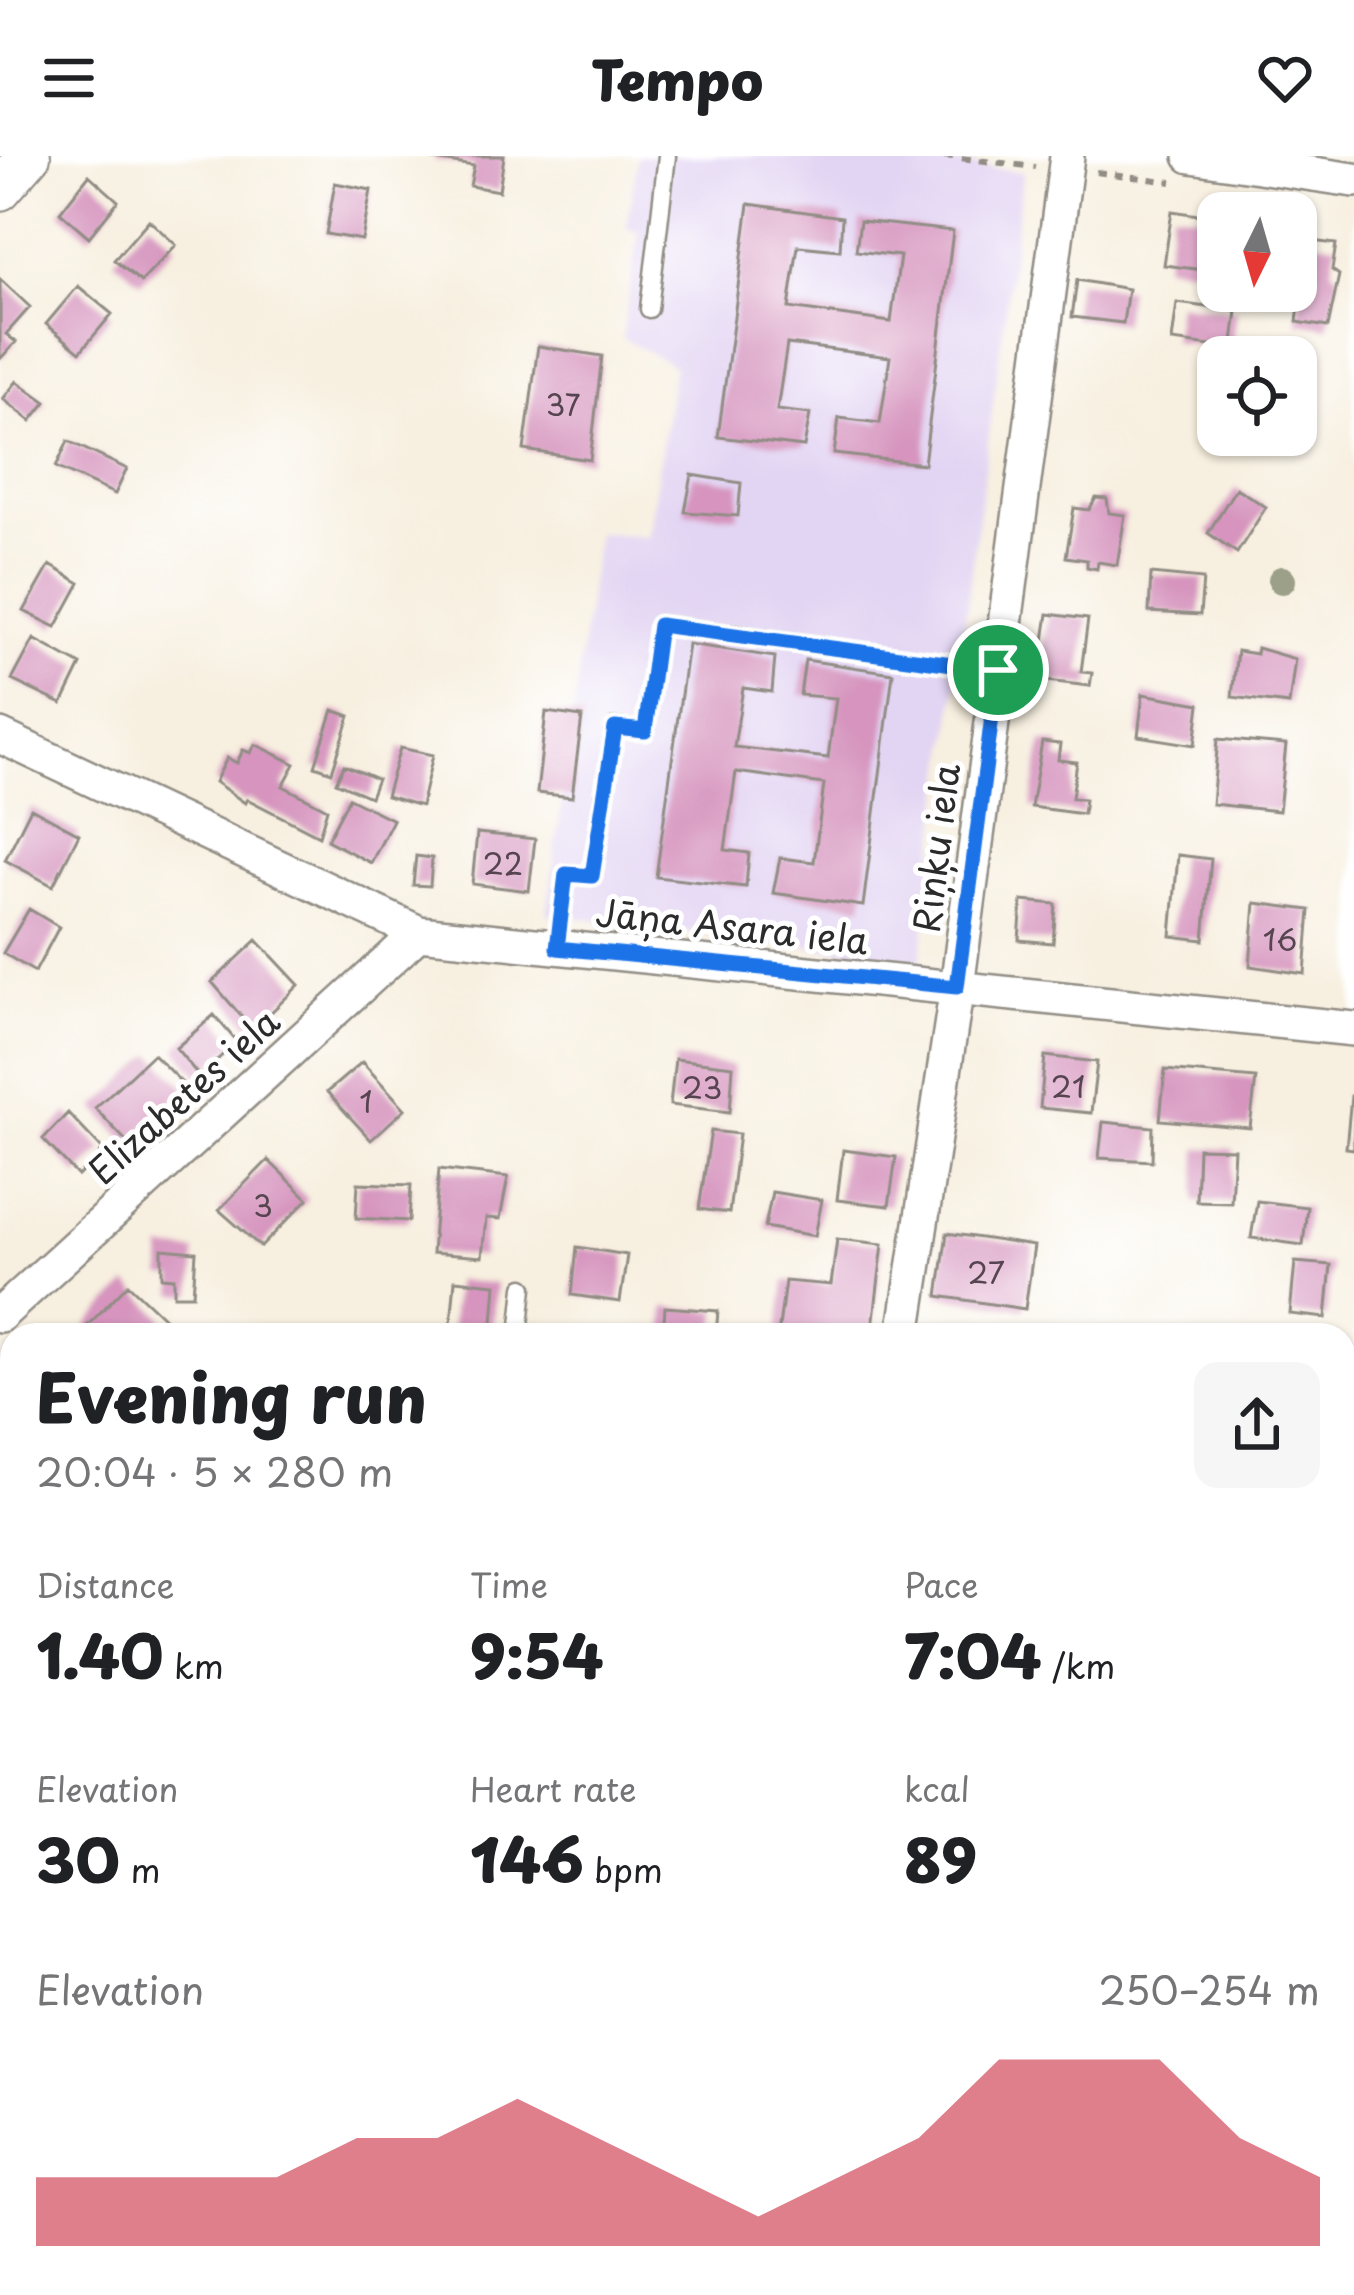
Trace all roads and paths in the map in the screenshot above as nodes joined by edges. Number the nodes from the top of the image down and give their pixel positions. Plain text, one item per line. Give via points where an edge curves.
1 (29, 156) edge
2 (667, 156) edge
3 (944, 156) edge
4 (1066, 162) edge
5 (1183, 169) edge
6 (1354, 180) edge
7 (0, 189) edge
8 (649, 309) dead end
9 (998, 670) junction
10 (0, 736) edge
11 (418, 933) junction
12 (557, 948) junction
13 (957, 987) junction
14 (1354, 1029) edge
15 (524, 1287) dead end
16 (0, 1315) edge
17 (520, 1323) edge
18 (906, 1323) edge

1 - 7 street
2 - 8 lane
3 - 4 path
4 - 5 path
4 - 9 street, Riņķu iela
5 - 6 street
9 - 12 lane via 659,625 645,731 615,728 592,876 566,874
9 - 13 street, Riņķu iela
10 - 11 street, Jāņa Asara iela
11 - 12 street, Jāņa Asara iela
11 - 16 street, Elizabetes iela
12 - 13 street, Jāņa Asara iela
13 - 14 street, Jāņa Asara iela
13 - 18 street, Riņķu iela
15 - 17 lane

